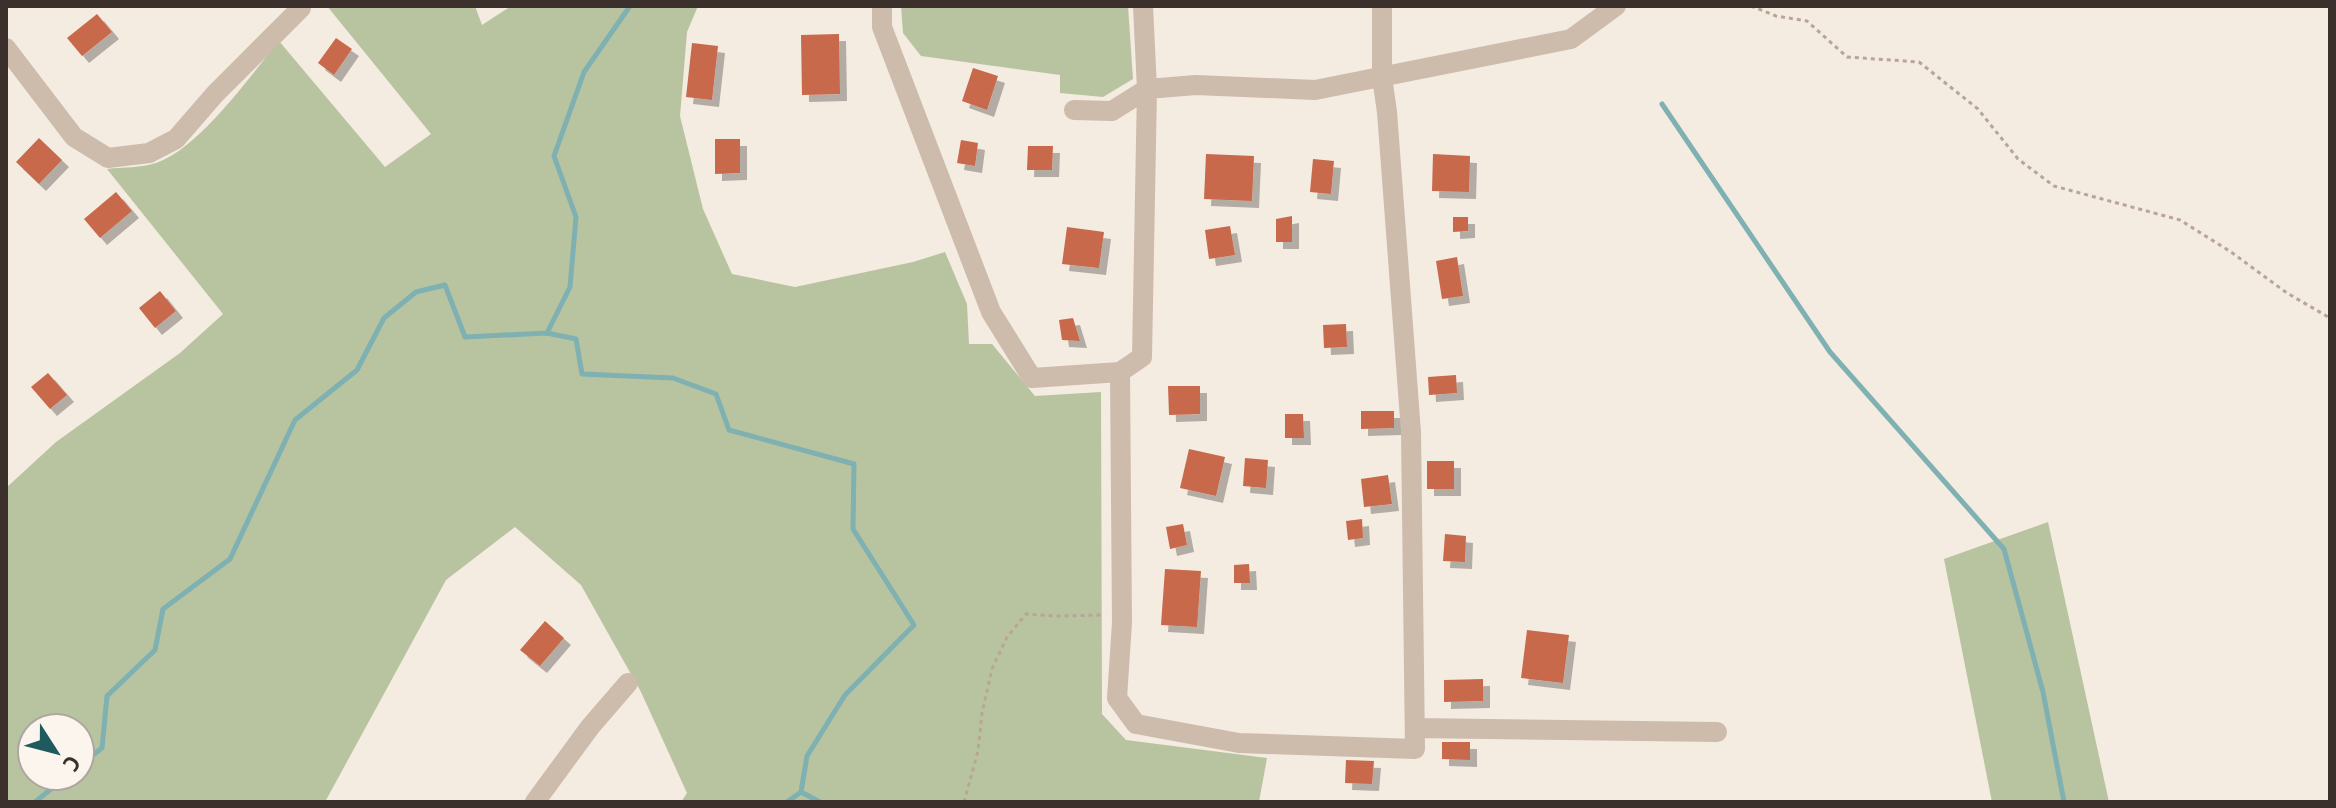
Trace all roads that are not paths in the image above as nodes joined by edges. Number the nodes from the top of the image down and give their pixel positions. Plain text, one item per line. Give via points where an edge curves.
1 (882, 6) edge
2 (1143, 6) edge
3 (1382, 6) edge
4 (1616, 6) edge
5 (301, 8) dead end
6 (6, 48) edge
7 (1382, 77) junction
8 (1147, 89) junction
9 (1074, 110) dead end
10 (1120, 372) junction
11 (628, 683) dead end
12 (1415, 728) junction
13 (1717, 732) dead end
14 (535, 802) edge

1 - 10 street via 882,27 991,312 1032,378
2 - 8 street
3 - 7 street
4 - 7 street via 1571,39
5 - 6 street via 176,139 149,153 108,158 74,137
7 - 8 street via 1315,90 1196,85
7 - 12 street via 1411,432
8 - 9 street via 1112,111
8 - 10 street via 1142,357
10 - 12 street via 1122,623 1117,698 1136,724 1239,743 1415,749
11 - 14 street
12 - 13 street

